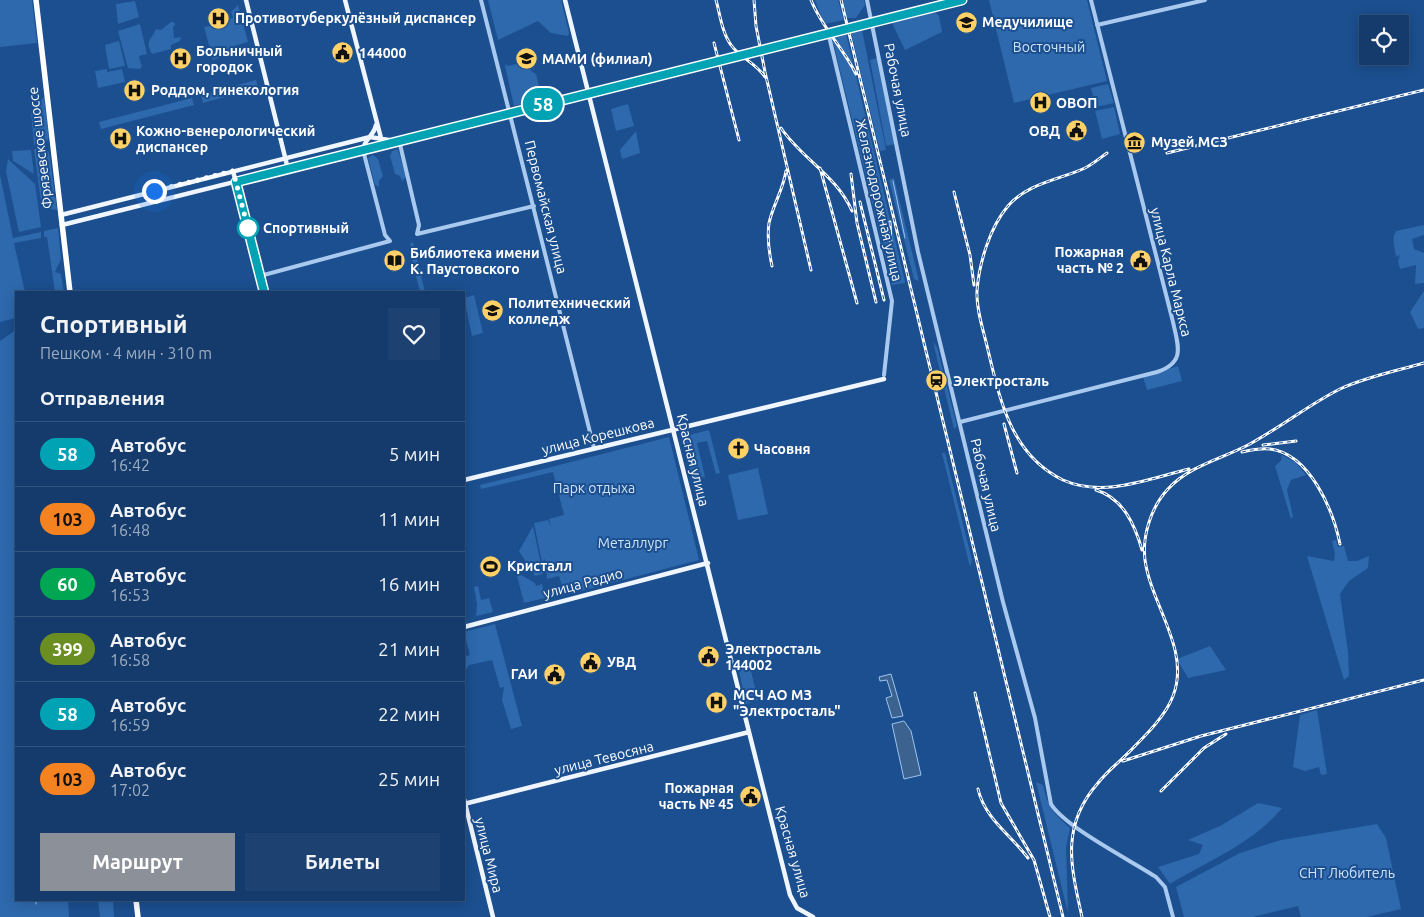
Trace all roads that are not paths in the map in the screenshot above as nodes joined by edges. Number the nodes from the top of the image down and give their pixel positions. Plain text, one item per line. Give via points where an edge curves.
1 (36, 0) edge
2 (246, 0) edge
3 (345, 0) edge
4 (481, 0) edge
5 (565, 0) edge
6 (867, 0) edge
7 (962, 0) edge
8 (1091, 0) edge
9 (1205, 0) edge
10 (872, 21) junction
11 (1098, 25) junction
12 (828, 32) junction
13 (589, 92) junction
14 (510, 113) junction
15 (376, 124) junction
16 (370, 137) junction
17 (380, 138) junction
18 (398, 141) junction
19 (376, 148) junction
20 (366, 150) junction
21 (285, 158) junction
22 (288, 169) junction
23 (233, 171) junction
24 (236, 182) junction
25 (534, 206) junction
26 (73, 212) junction
27 (61, 215) junction
28 (76, 222) junction
29 (62, 225) junction
30 (260, 276) junction
31 (70, 291) edge
32 (264, 291) edge
33 (884, 377) joint
34 (960, 422) junction
35 (674, 429) junction
36 (594, 448) junction
37 (465, 480) edge
38 (708, 563) junction
39 (465, 627) edge
40 (749, 732) junction
41 (465, 802) edge
42 (465, 806) edge
43 (136, 901) edge
44 (138, 917) edge
45 (494, 917) edge
46 (813, 917) edge
47 (1173, 917) edge

1 - 27 highway, Фрязевское шоссе
2 - 21 main road
3 - 15 main road
4 - 14 street, Первомайская улица
5 - 13 main road, Красная улица
6 - 10 street, Рабочая улица
7 - 10 main road
8 - 11 street, улица Карла Маркса
9 - 11 street
10 - 12 main road
10 - 34 street, Рабочая улица via 918,252
11 - 34 street, улица Карла Маркса via 1173,322 1178,354 1173,364 1157,372
12 - 13 main road
12 - 33 street, Железнодорожная улица via 892,301
13 - 14 main road
13 - 35 main road, Красная улица
14 - 18 main road
14 - 25 street, Первомайская улица
15 - 16 main road
15 - 17 main road
16 - 17 main road
16 - 20 main road via 365,142
16 - 21 main road
17 - 18 main road
17 - 19 main road via 381,143
18 - 19 main road
18 - 25 street via 419,226 417,234
19 - 20 main road
20 - 22 main road
20 - 30 street via 385,235 390,241
21 - 22 main road
21 - 23 main road
22 - 24 main road
23 - 24 main road
23 - 26 main road
24 - 28 main road
24 - 30 main road
25 - 36 street, Первомайская улица
26 - 27 main road
26 - 28 main road
27 - 29 highway, Фрязевское шоссе
28 - 29 main road
29 - 31 highway, Фрязевское шоссе
30 - 32 main road
33 - 35 main road, улица Корешкова
34 - 47 street, Рабочая улица via 1003,602 1035,718 1051,804 1074,825 1156,877 1165,887
35 - 36 main road, улица Корешкова
35 - 38 main road, Красная улица
36 - 37 main road, улица Корешкова
38 - 39 main road, улица Радио
38 - 40 main road, Красная улица
40 - 41 main road, улица Тевосяна
40 - 46 main road, Красная улица via 792,901 797,908
42 - 45 main road, улица Мира
43 - 44 highway

